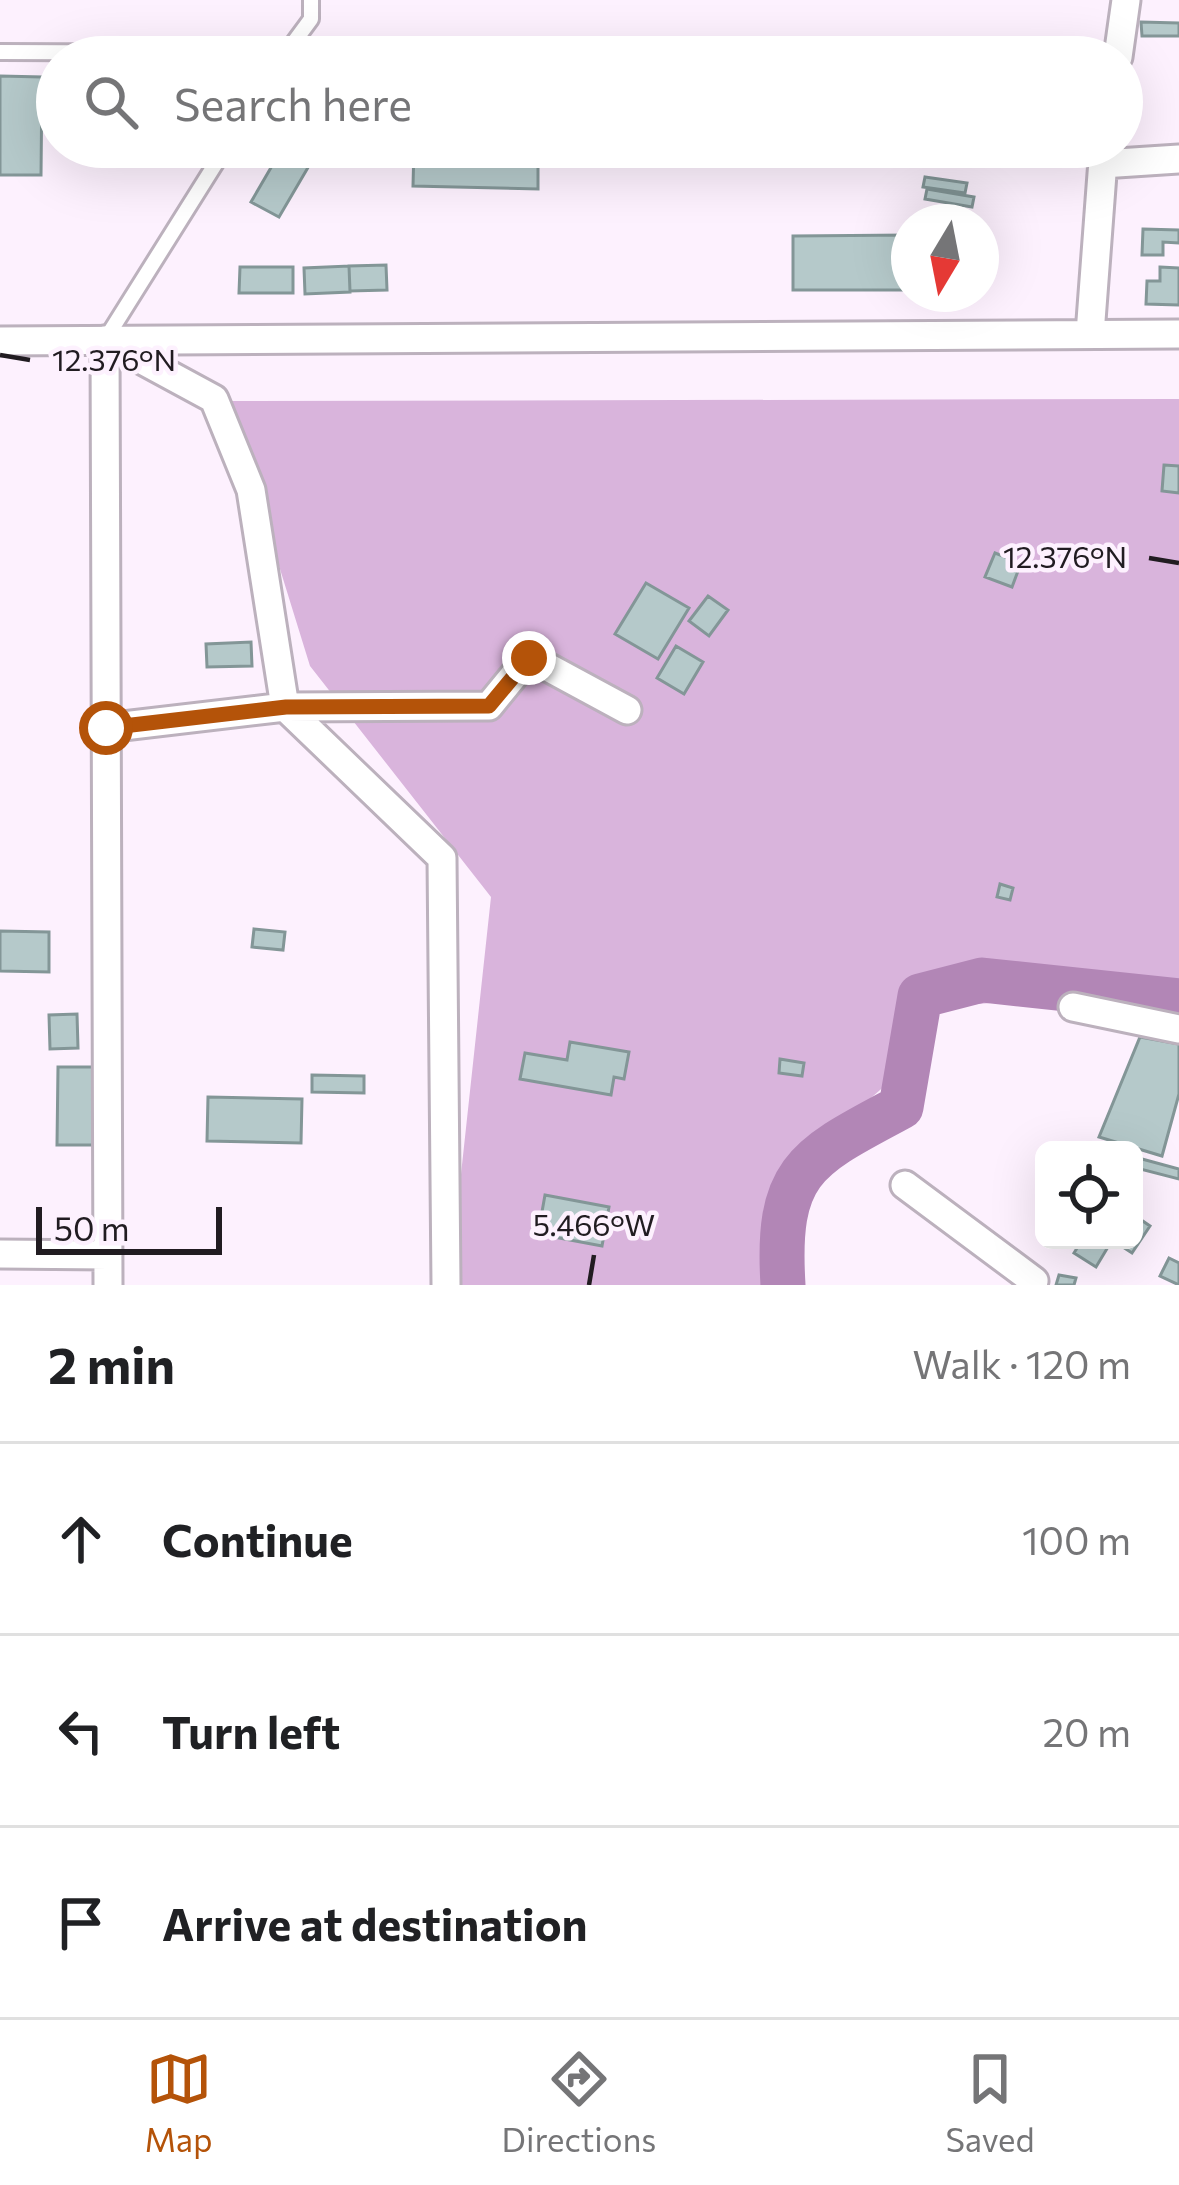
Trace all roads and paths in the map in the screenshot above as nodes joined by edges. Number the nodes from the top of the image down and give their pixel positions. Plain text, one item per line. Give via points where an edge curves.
1 (311, 0) edge
2 (1126, 0) edge
3 (298, 36) edge
4 (1121, 36) edge
5 (0, 52) edge
6 (36, 52) edge
7 (1143, 157) edge
8 (1179, 159) edge
9 (213, 168) edge
10 (1102, 168) edge
11 (1090, 334) junction
12 (1179, 334) edge
13 (0, 340) edge
14 (105, 340) junction
15 (286, 707) junction
16 (627, 710) dead end
17 (106, 728) junction
18 (1073, 1007) dead end
19 (1179, 1029) edge
20 (905, 1186) dead end
21 (0, 1254) edge
22 (108, 1255) junction
23 (108, 1285) edge
24 (446, 1285) edge
25 (1033, 1285) edge

1 - 3 lane via 311,19
2 - 4 street
5 - 6 lane
7 - 8 street
9 - 14 lane
10 - 11 street
11 - 12 street
11 - 14 street
13 - 14 street
14 - 15 street via 214,400 251,490
14 - 17 street
15 - 16 street via 489,706 529,658
15 - 17 street
15 - 24 street via 442,858
17 - 22 street
18 - 19 street
20 - 25 street
21 - 22 street
22 - 23 street

